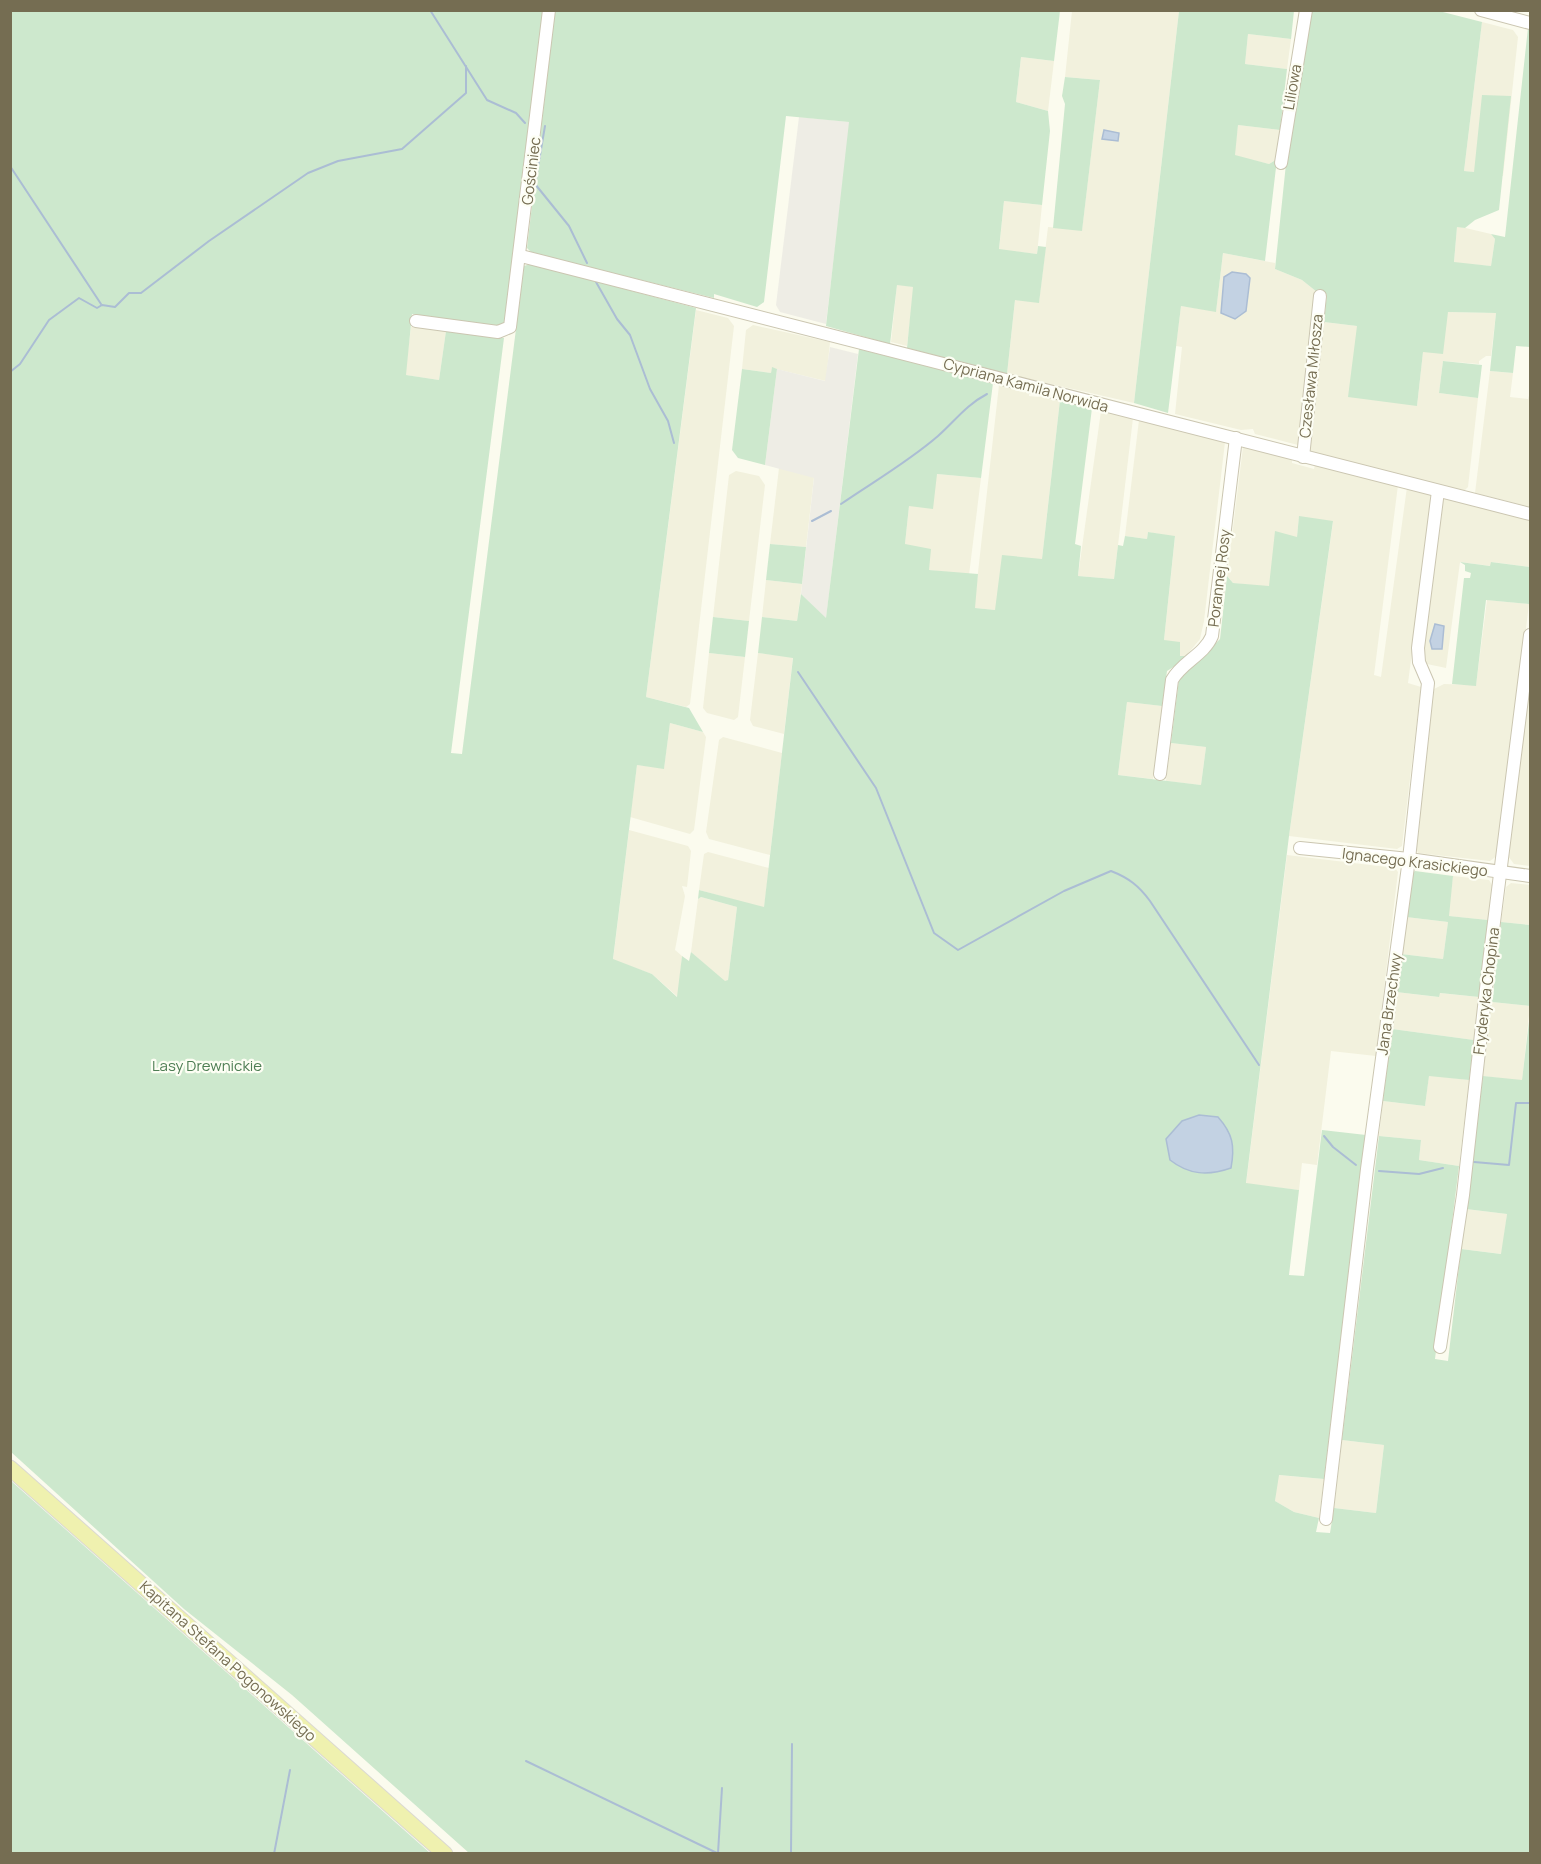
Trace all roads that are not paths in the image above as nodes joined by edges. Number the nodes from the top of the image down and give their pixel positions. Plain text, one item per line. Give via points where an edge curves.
1 (549, 10) edge
2 (1306, 10) edge
3 (1481, 10) edge
4 (1530, 23) edge
5 (1281, 163) dead end
6 (521, 256) junction
7 (1320, 296) dead end
8 (416, 321) dead end
9 (1236, 438) junction
10 (1303, 457) junction
11 (1438, 491) junction
12 (1530, 514) edge
13 (1530, 635) edge
14 (1160, 774) dead end
15 (1300, 848) dead end
16 (1409, 859) junction
17 (1501, 872) junction
18 (1530, 876) edge
19 (1440, 1347) dead end
20 (10, 1468) edge
21 (1326, 1519) dead end
22 (445, 1854) edge

1 - 6 street, Gościniec
2 - 5 street, Liliowa
3 - 4 street
6 - 8 street, Gościniec via 508,329 498,332
6 - 9 street, Cypriana Kamila Norwida
7 - 10 street, Czesława Miłosza
9 - 10 street, Cypriana Kamila Norwida
9 - 14 street, Porannej Rosy via 1212,636 1177,670 1172,680
10 - 11 street, Cypriana Kamila Norwida
11 - 12 street, Cypriana Kamila Norwida
11 - 16 street, Jana Brzechwy via 1418,648 1428,683
13 - 17 street, Fryderyka Chopina
15 - 16 street, Ignacego Krasickiego
16 - 17 street, Ignacego Krasickiego
16 - 21 street, Jana Brzechwy
17 - 18 street, Ignacego Krasickiego
17 - 19 street, Fryderyka Chopina via 1463,1195
20 - 22 main road, Kapitana Stefana Pogonowskiego

